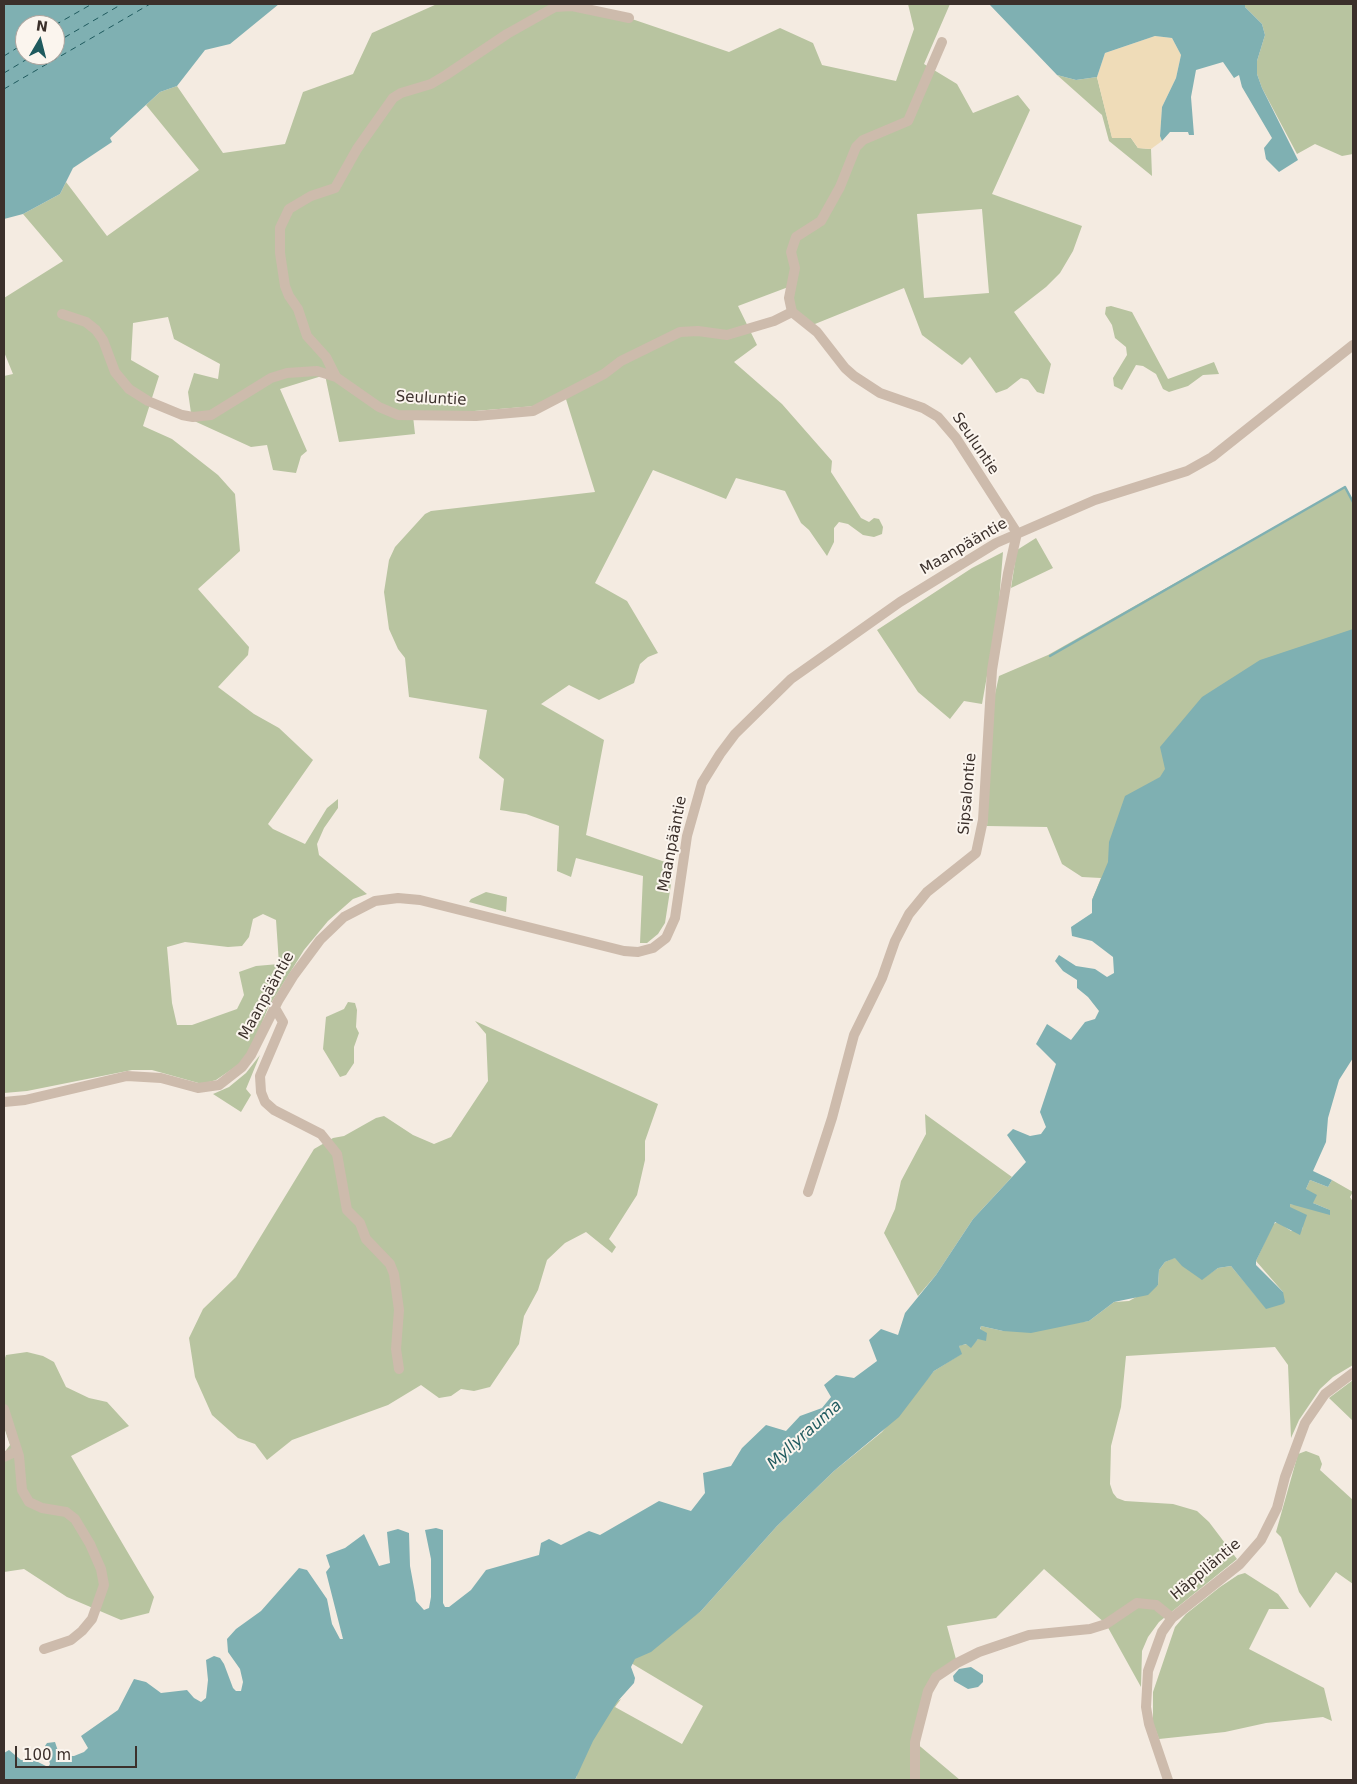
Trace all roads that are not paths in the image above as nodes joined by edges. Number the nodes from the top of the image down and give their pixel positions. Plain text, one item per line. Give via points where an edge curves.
1 (629, 18) dead end
2 (942, 42) dead end
3 (792, 312) junction
4 (62, 314) dead end
5 (1353, 345) edge
6 (336, 377) junction
7 (1017, 533) junction
8 (275, 1008) junction
9 (4, 1102) edge
10 (808, 1192) dead end
11 (399, 1369) dead end
12 (1353, 1373) edge
13 (4, 1410) edge
14 (17, 1451) junction
15 (4, 1457) edge
16 (1172, 1618) junction
17 (44, 1648) dead end
18 (915, 1780) edge
19 (1168, 1780) edge

1 - 6 street, Seuluntie via 562,5 546,11 431,84 393,98 350,160 335,188 311,196 289,209 283,218 278,239 286,286 307,336 326,357
2 - 3 street via 908,121 863,140 856,147 840,187 821,221 796,236 791,252 794,268 789,298
3 - 6 street, Seuluntie via 727,336 698,331 680,332 534,410 476,416 398,415 378,407
3 - 7 street, Seuluntie via 817,332 854,376 880,393 924,408 938,417 956,438
4 - 6 street via 86,322 96,330 115,372 128,390 193,417 211,415 278,375 317,371
5 - 7 street, Maanpääntie via 1212,457
7 - 8 street, Maanpääntie via 900,602 826,653 791,679 736,734 720,754 699,791 687,836 675,918 669,934 658,945 644,951 624,951 437,904 387,898 352,910 332,926 309,953
7 - 10 street, Sipsalontie via 992,670 983,820 976,853 927,892 909,914 895,941 882,978 854,1035
8 - 9 street, Maanpääntie via 252,1055 218,1085 198,1088 139,1076 94,1082 25,1100
8 - 11 street via 283,1022 260,1076 261,1092 265,1102 274,1110 321,1134 337,1154 347,1210 360,1223 366,1239 390,1264 394,1274 399,1310 396,1349
12 - 16 street, Häppiläntie via 1325,1394 1305,1423 1277,1508 1261,1540 1240,1564
13 - 14 street
14 - 15 street
14 - 17 street via 22,1490 29,1502 66,1512 75,1519 97,1560 104,1585 92,1619 82,1632 71,1640
16 - 18 street via 1156,1605 1137,1603 1106,1624 1090,1629 1029,1635 957,1663 936,1677 928,1691 915,1742
16 - 19 street, Häppiläntie via 1154,1651 1146,1689 1149,1724

